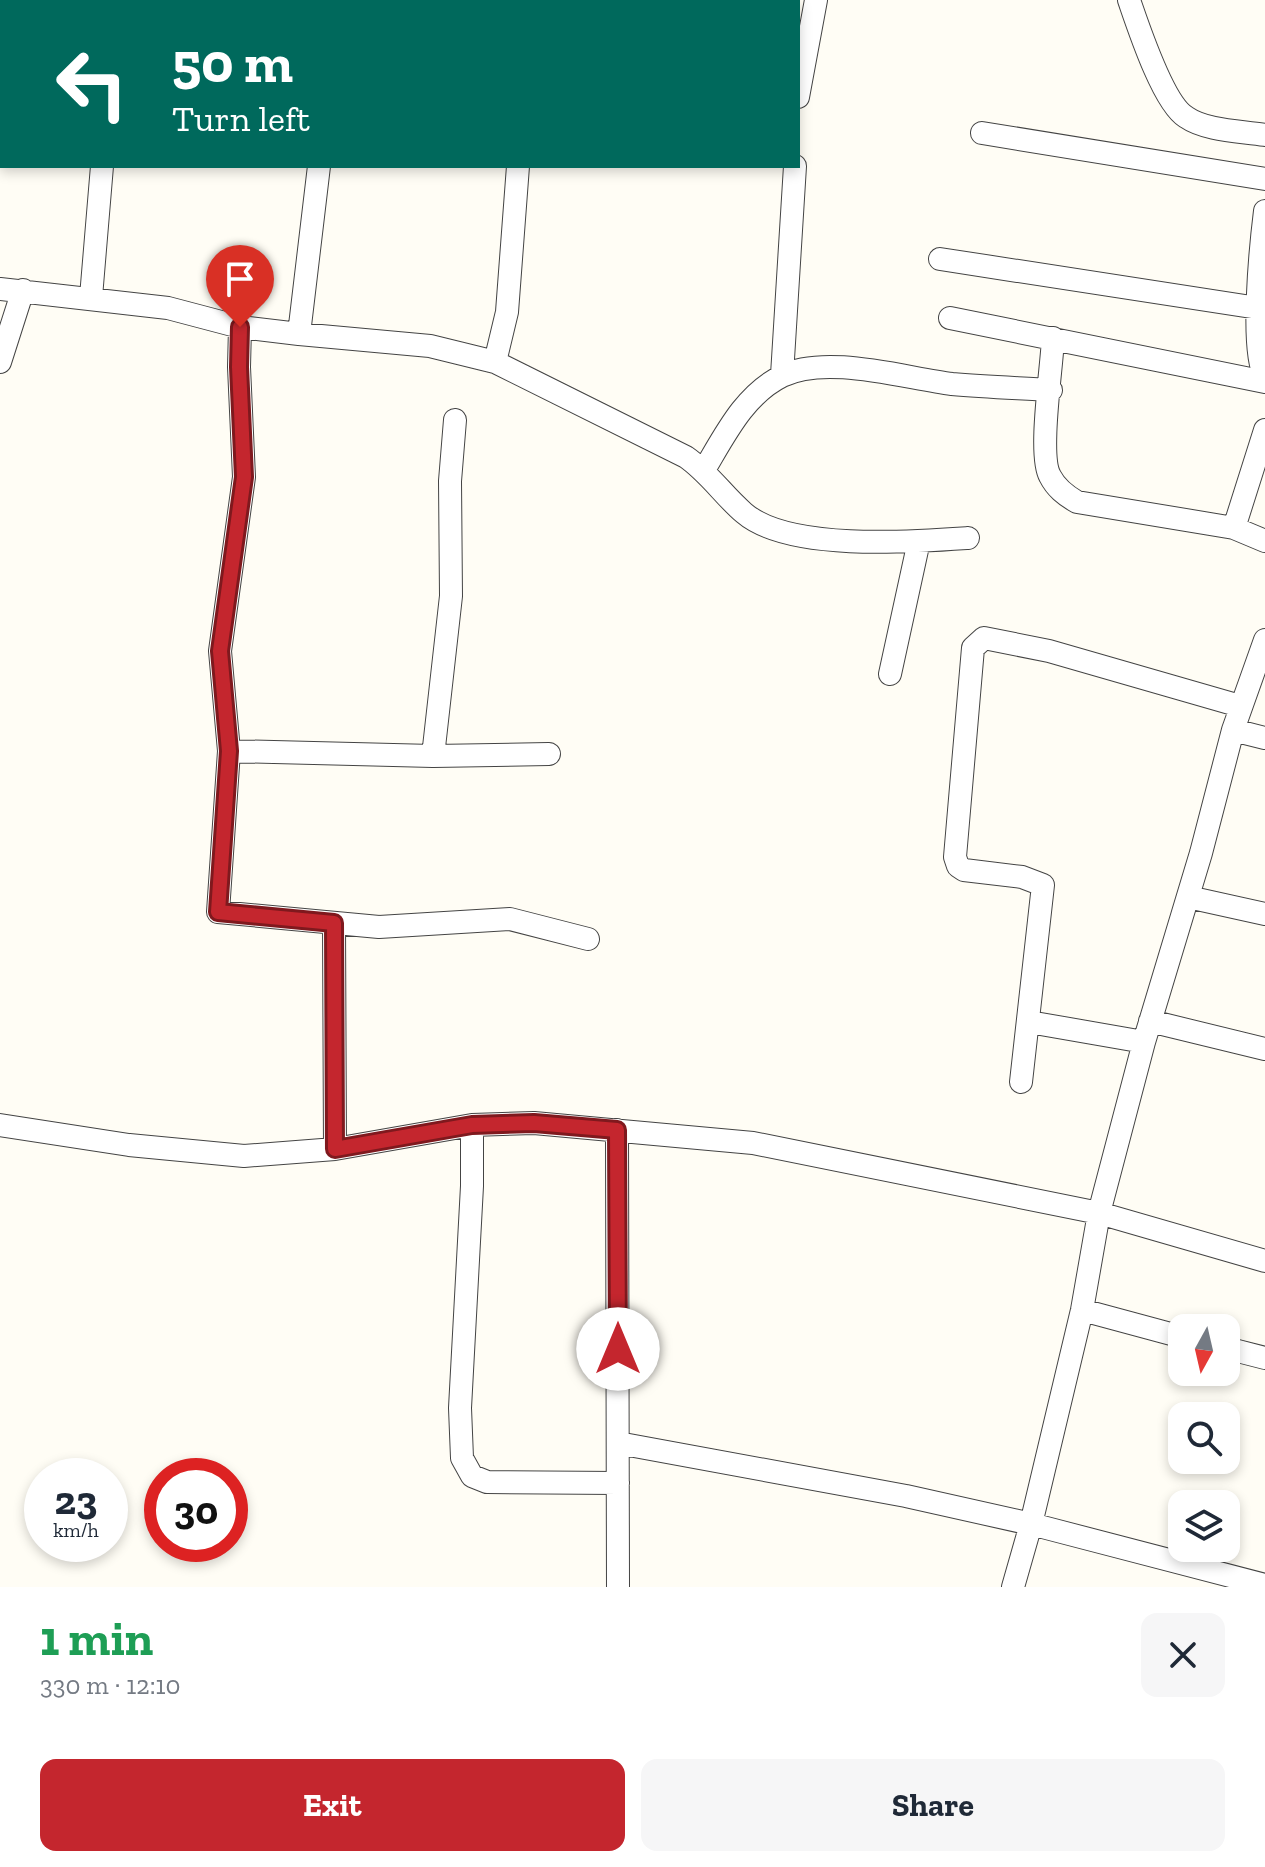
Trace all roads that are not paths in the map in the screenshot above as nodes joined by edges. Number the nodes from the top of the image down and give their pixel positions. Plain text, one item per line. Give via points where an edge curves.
1 (816, 0) edge
2 (1129, 0) edge
3 (800, 86) edge
4 (982, 133) dead end
5 (1265, 135) edge
6 (102, 168) edge
7 (319, 168) edge
8 (518, 168) edge
9 (795, 168) edge
10 (1265, 179) edge
11 (1264, 220) edge
12 (940, 259) dead end
13 (11, 289) edge
14 (91, 297) junction
15 (1258, 308) junction
16 (950, 318) dead end
17 (240, 327) junction
18 (299, 334) junction
19 (1053, 338) junction
20 (0, 362) edge
21 (495, 362) junction
22 (782, 375) junction
23 (1265, 379) edge
24 (1051, 390) junction
25 (455, 420) dead end
26 (1265, 430) edge
27 (704, 470) junction
28 (1234, 528) junction
29 (968, 538) dead end
30 (919, 541) junction
31 (1265, 541) edge
32 (1265, 640) edge
33 (890, 674) dead end
34 (1240, 706) junction
35 (1233, 730) junction
36 (1265, 738) edge
37 (229, 751) junction
38 (549, 754) dead end
39 (433, 756) junction
40 (1188, 897) junction
41 (1265, 914) edge
42 (334, 923) junction
43 (588, 939) dead end
44 (1029, 1022) junction
45 (1147, 1032) junction
46 (1265, 1049) edge
47 (1021, 1082) dead end
48 (0, 1125) edge
49 (472, 1125) junction
50 (617, 1130) junction
51 (335, 1149) junction
52 (1099, 1213) junction
53 (1265, 1261) edge
54 (1082, 1310) junction
55 (1168, 1333) edge
56 (1240, 1352) edge
57 (1265, 1358) edge
58 (618, 1443) junction
59 (618, 1483) junction
60 (1031, 1524) junction
61 (1265, 1585) edge
62 (618, 1587) edge
63 (1013, 1587) edge

1 - 3 street
2 - 5 street via 1154,69 1184,117
4 - 10 street
6 - 14 street
7 - 18 street
8 - 21 street via 507,312
9 - 22 street
11 - 15 street
12 - 15 street
13 - 14 street
13 - 20 street
14 - 17 street via 168,308
15 - 23 street
16 - 19 street
17 - 18 street
17 - 37 street via 244,477 220,651
18 - 21 street via 430,346
19 - 23 street
19 - 24 street
21 - 27 street
22 - 24 street via 819,366 954,384
22 - 27 street via 740,412
24 - 28 street via 1045,445 1048,473 1061,492 1077,502
25 - 39 street via 451,596
26 - 28 street
27 - 30 street via 744,513 770,530 814,538
28 - 31 street
29 - 30 street
30 - 33 street
32 - 34 street
34 - 35 street
34 - 44 street via 1049,651 984,638 973,648 955,857 964,870 1043,885
35 - 36 street
35 - 40 street
37 - 39 street
37 - 42 street via 218,912
38 - 39 street
40 - 41 street
40 - 45 street
42 - 43 street via 379,927 510,919
42 - 51 street
44 - 45 street
44 - 47 street
45 - 46 street
45 - 52 street
48 - 51 street via 244,1156
49 - 50 street via 534,1123
49 - 51 street
49 - 59 street via 462,1458 472,1476 487,1482
50 - 52 street via 753,1143
50 - 58 street
52 - 53 street
52 - 54 street
54 - 55 street
54 - 60 street
56 - 57 street
58 - 59 street
58 - 60 street
59 - 62 street
60 - 61 street
60 - 63 street

